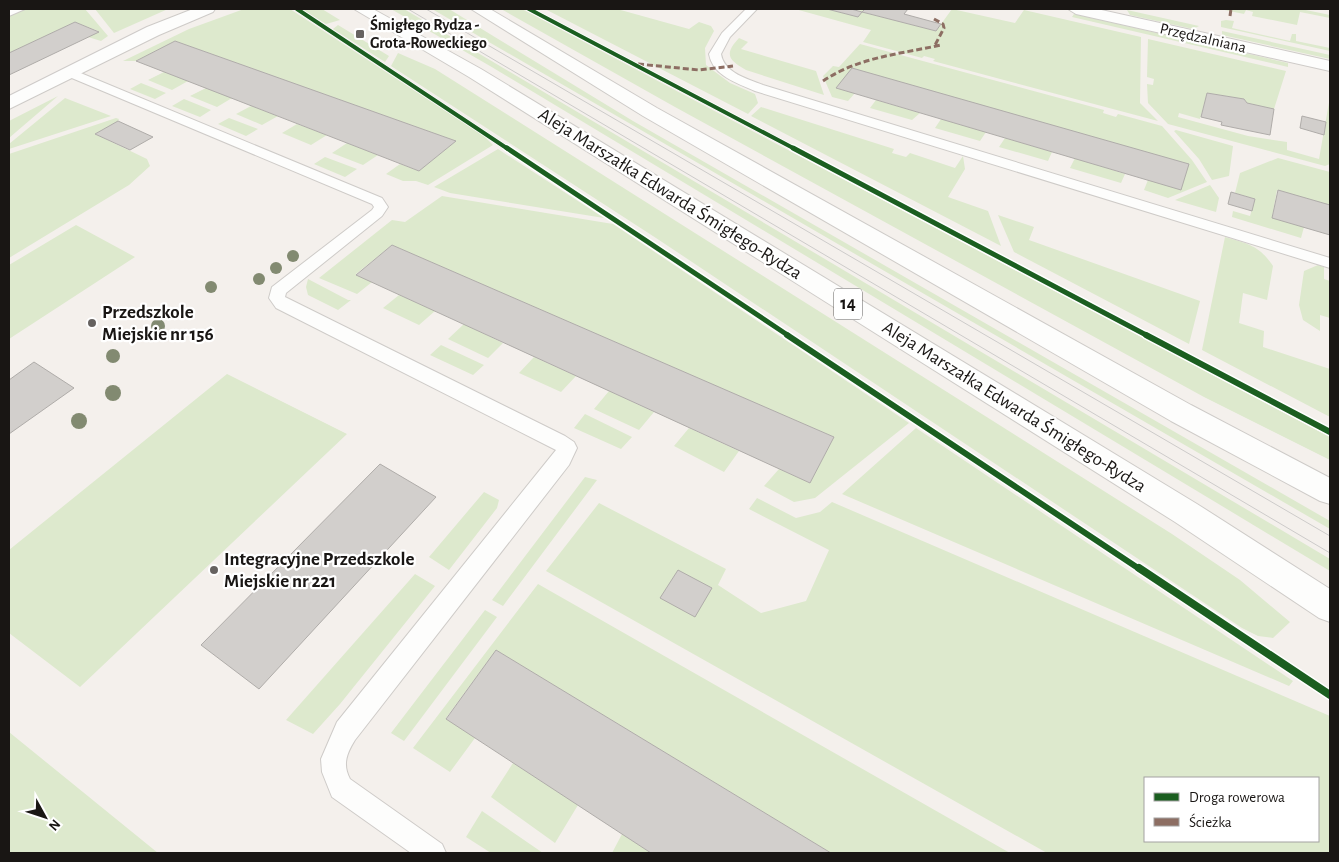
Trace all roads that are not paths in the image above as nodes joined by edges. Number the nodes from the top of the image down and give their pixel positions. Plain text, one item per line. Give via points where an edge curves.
1 (20, 9) edge
2 (208, 9) edge
3 (362, 9) edge
4 (479, 9) edge
5 (752, 9) edge
6 (1076, 9) edge
7 (9, 13) edge
8 (1330, 66) edge
9 (70, 73) junction
10 (9, 103) edge
11 (1330, 263) edge
12 (1330, 492) edge
13 (1330, 607) edge
14 (434, 853) edge

1 - 7 lane
2 - 9 main road via 153,31
3 - 13 main road, Aleja Marszałka Edwarda Śmigłego-Rydza / 14 via 475,73 1186,513
4 - 12 main road via 650,112 1181,413
5 - 11 lane via 716,47 714,60 733,78
6 - 8 main road, Przędzalniana
9 - 10 main road
9 - 14 lane via 377,201 381,207 377,213 278,291 277,298 282,304 567,448 346,731 332,758 334,775 341,788

